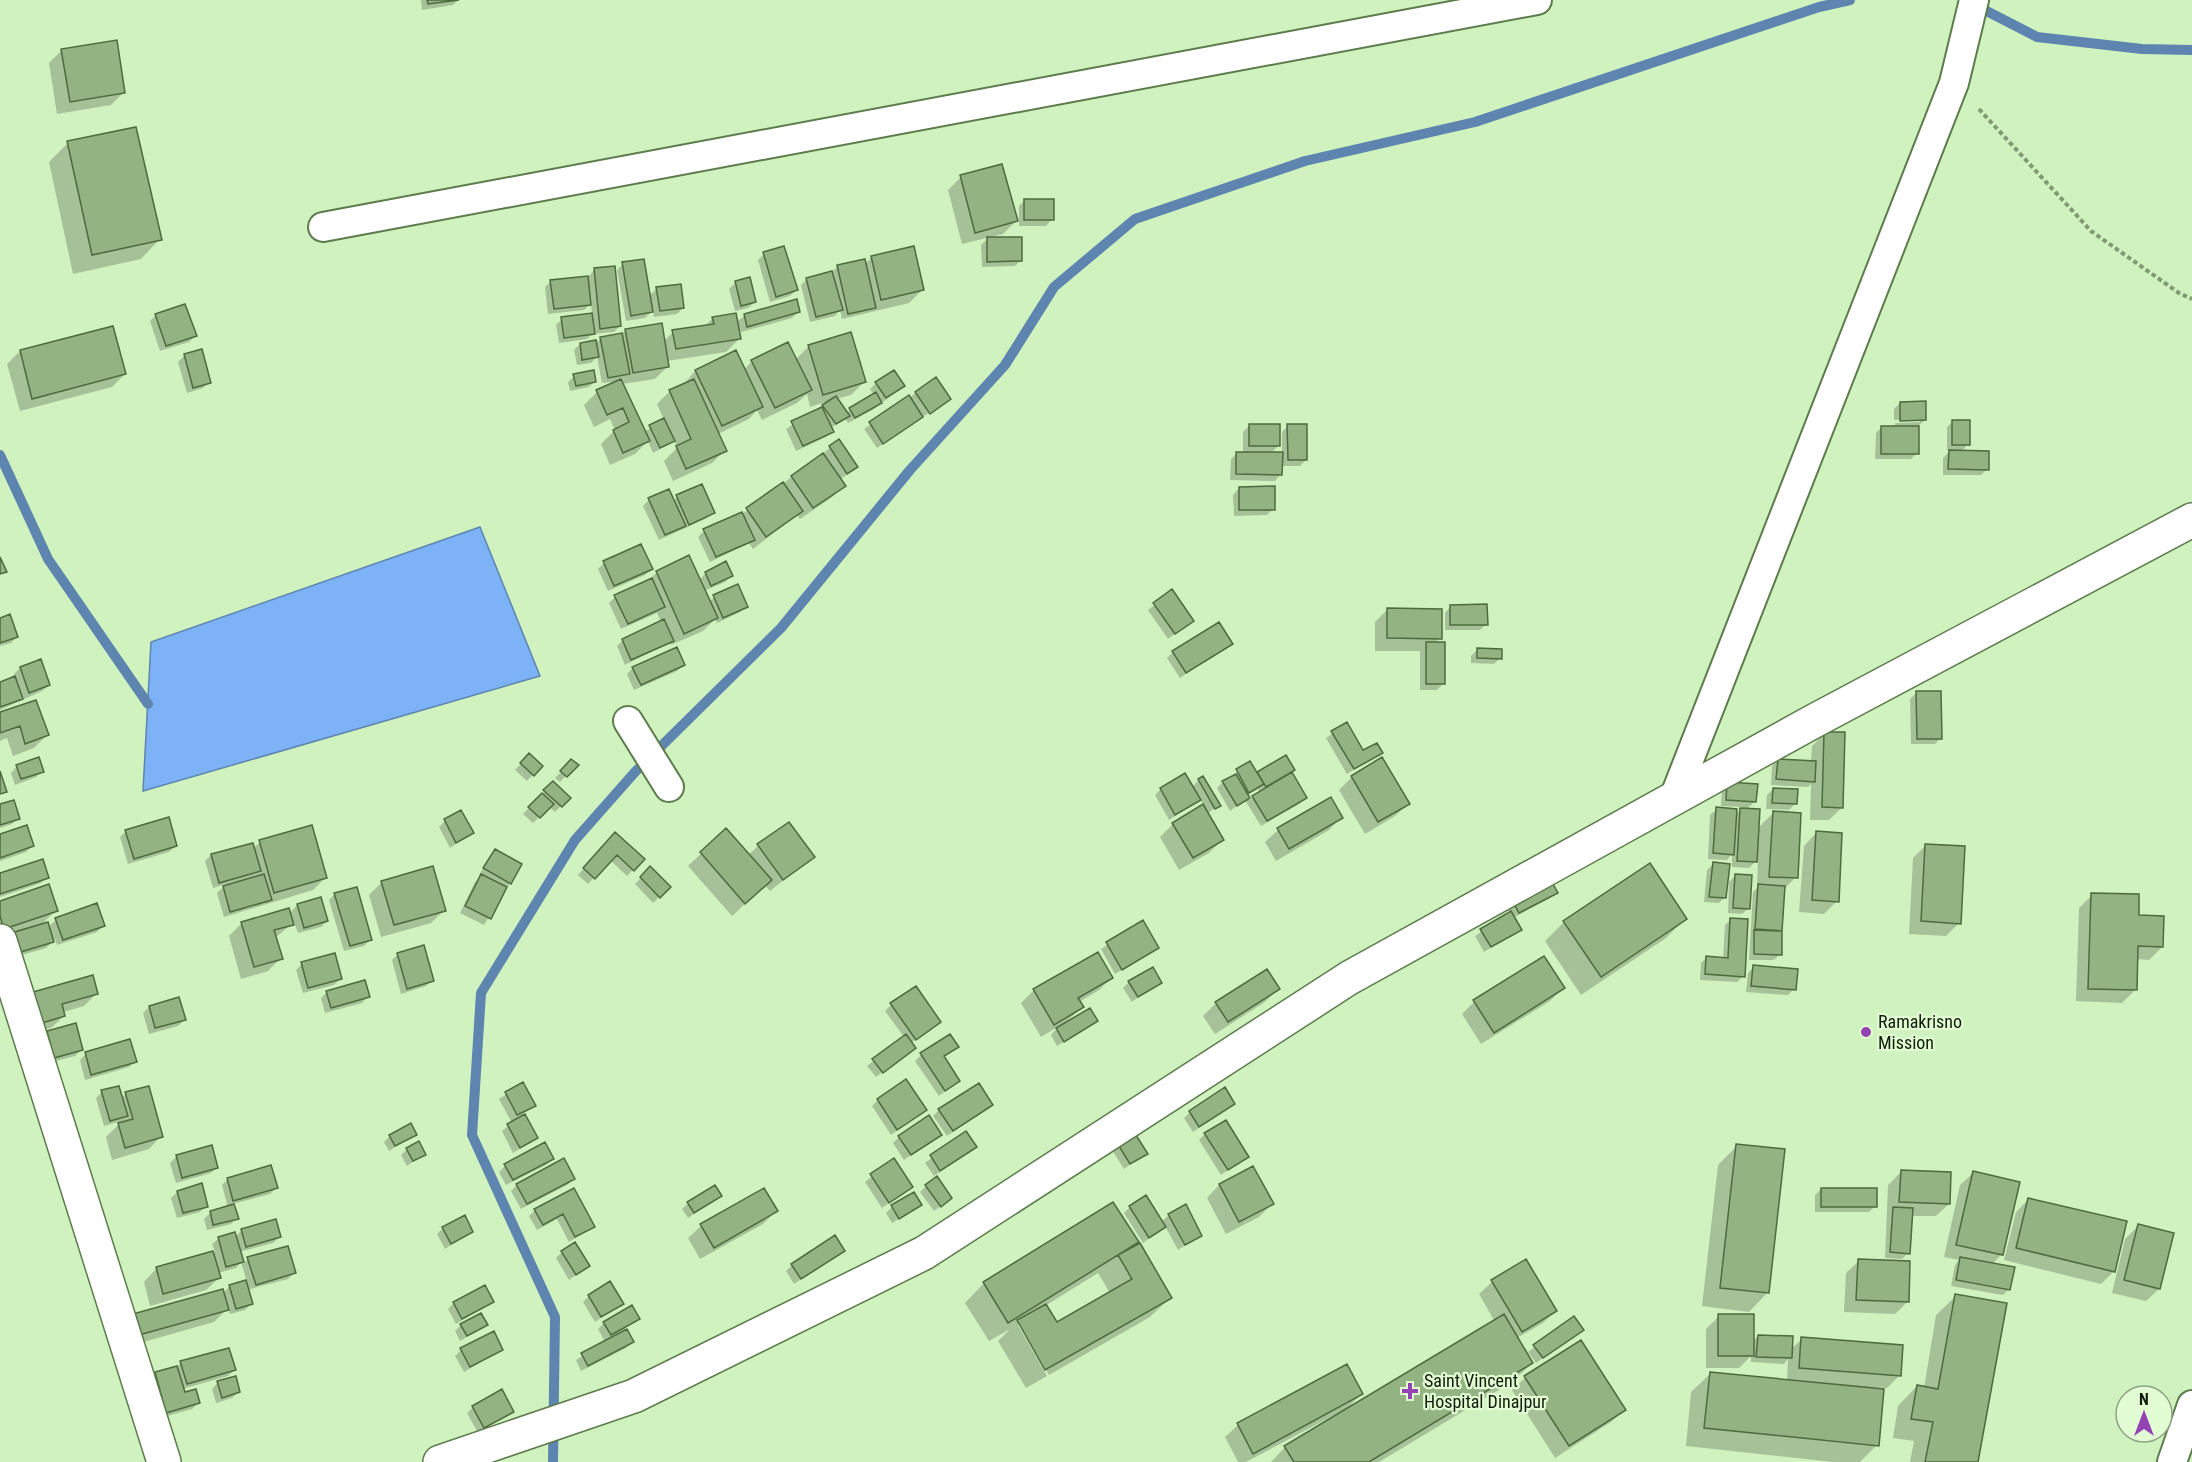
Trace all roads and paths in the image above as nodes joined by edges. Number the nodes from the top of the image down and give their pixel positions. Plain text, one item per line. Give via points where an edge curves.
1 (1537, 0) edge
2 (1974, 0) edge
3 (1954, 82) junction
4 (323, 227) dead end
5 (2192, 299) edge
6 (2192, 520) edge
7 (628, 720) dead end
8 (669, 787) dead end
9 (1674, 798) junction
10 (0, 941) edge
11 (2192, 1405) edge
12 (164, 1462) edge
13 (440, 1462) edge
14 (2172, 1462) edge

1 - 4 street
2 - 3 street
3 - 5 path via 2091,231
3 - 9 street
6 - 9 street
7 - 8 street
9 - 13 street via 1349,978 924,1253 634,1396
10 - 12 street
11 - 14 street

